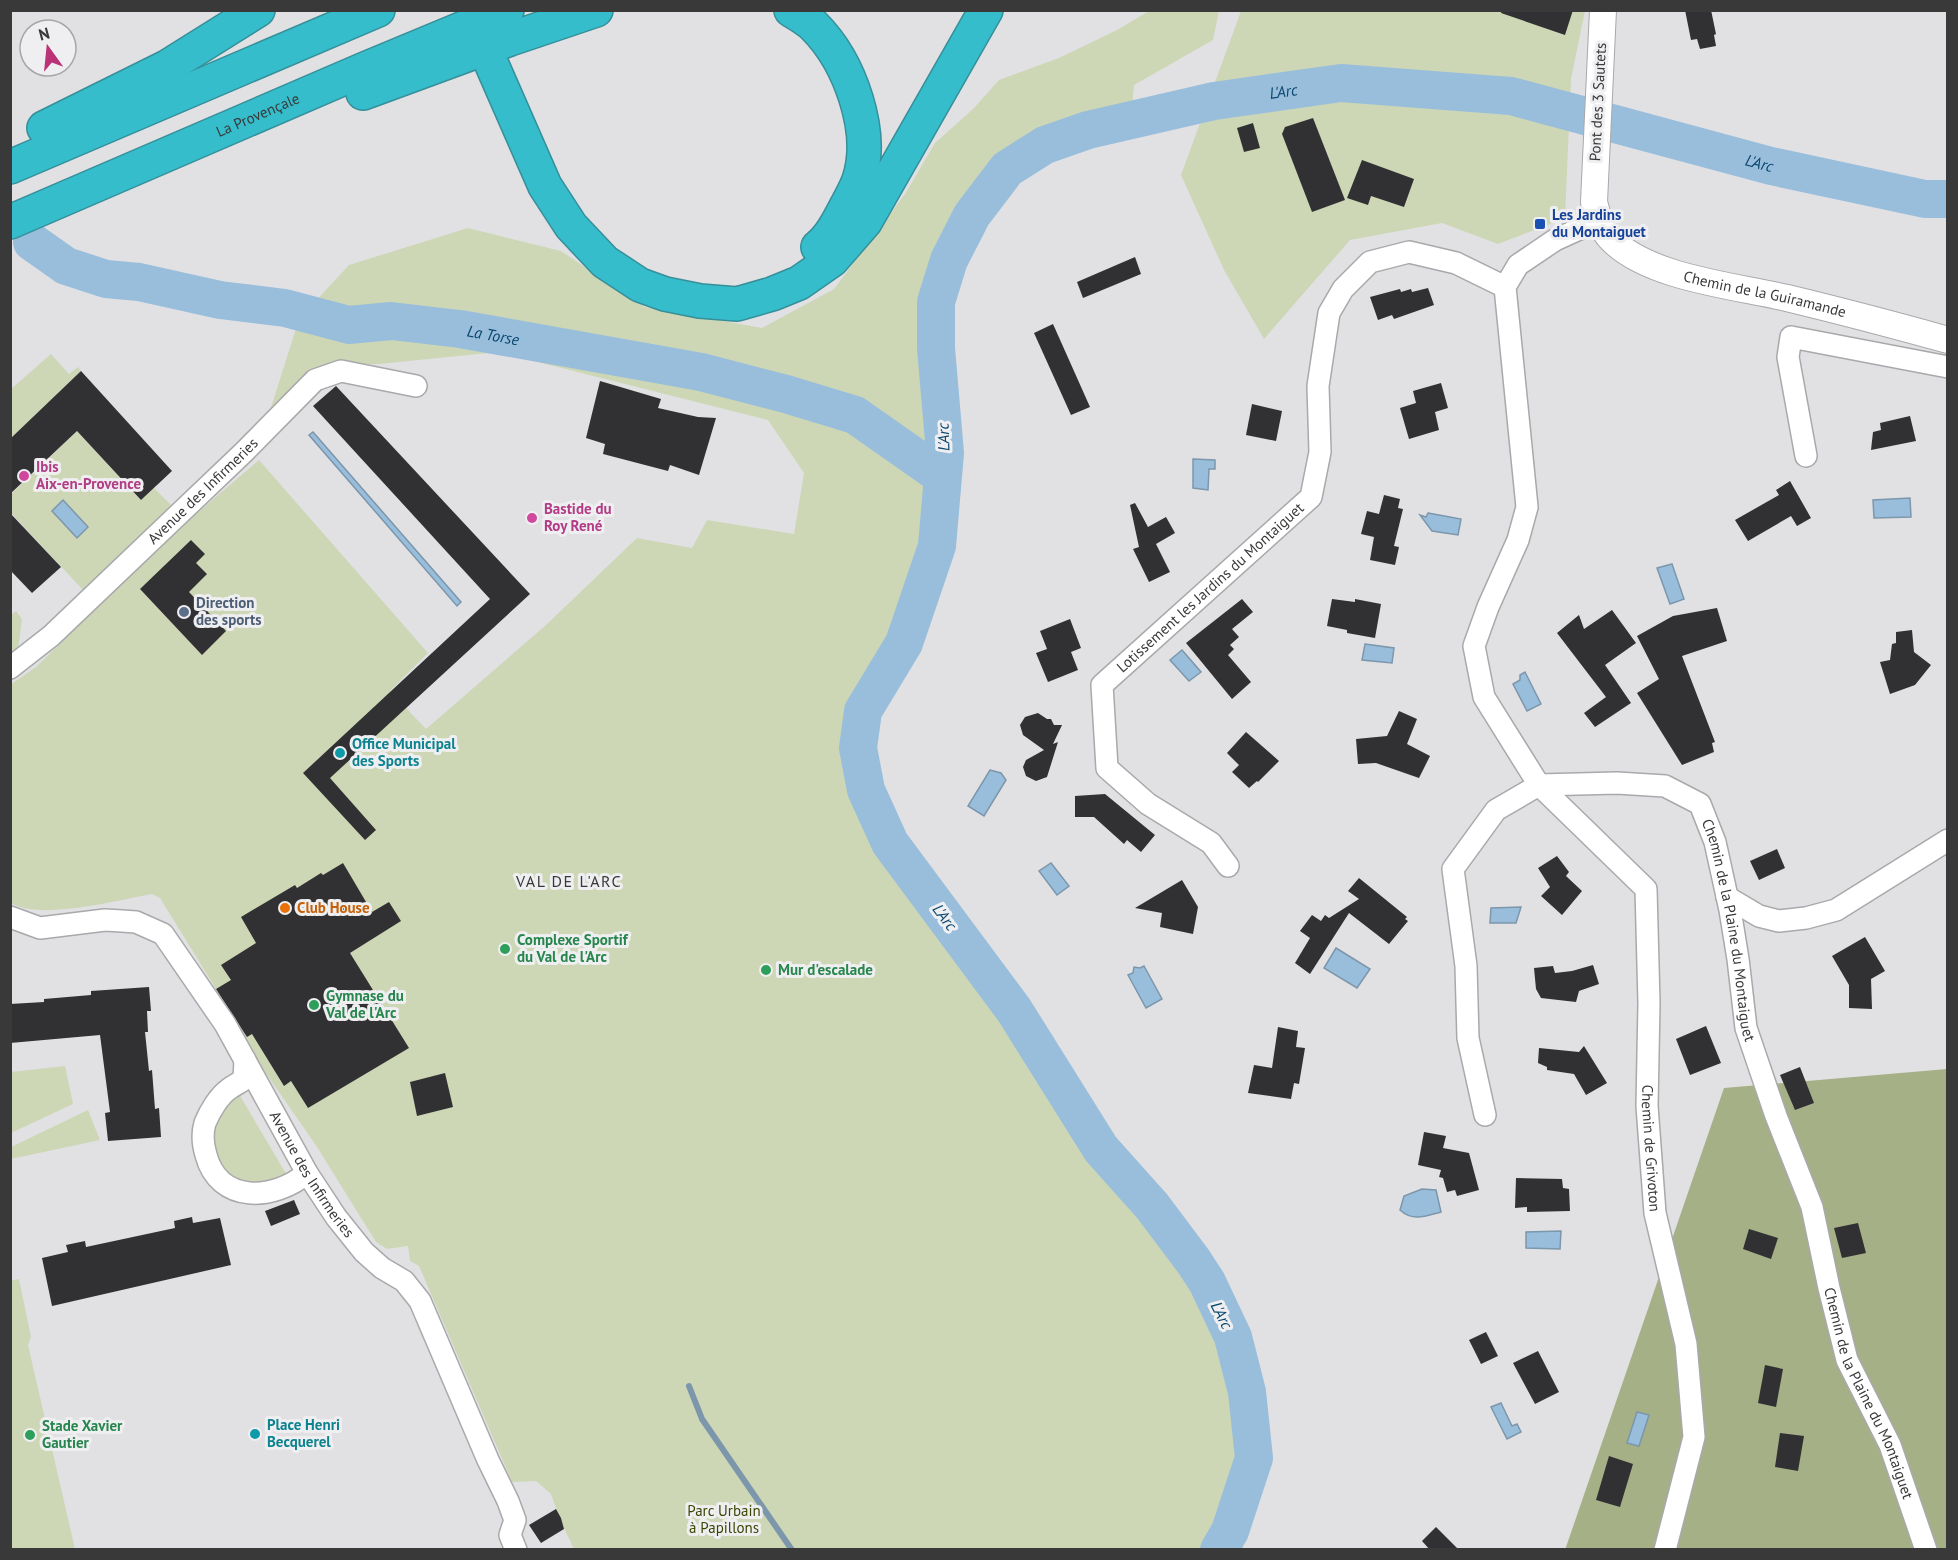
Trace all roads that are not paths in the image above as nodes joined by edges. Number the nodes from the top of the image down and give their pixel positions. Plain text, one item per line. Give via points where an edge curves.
1 (258, 10) edge
2 (378, 10) edge
3 (507, 10) edge
4 (596, 10) edge
5 (792, 10) edge
6 (986, 10) edge
7 (1603, 15) edge
8 (10, 143) edge
9 (156, 159) junction
10 (10, 167) edge
11 (1599, 220) junction
12 (10, 222) edge
13 (1504, 287) junction
14 (1947, 340) edge
15 (1947, 367) edge
16 (416, 386) dead end
17 (1806, 456) dead end
18 (10, 668) edge
19 (1539, 785) junction
20 (1947, 840) edge
21 (1228, 866) dead end
22 (1727, 897) junction
23 (10, 917) edge
24 (245, 1060) junction
25 (1485, 1115) dead end
26 (307, 1173) junction
27 (516, 1550) edge
28 (1665, 1550) edge
29 (1926, 1550) edge

1 - 8 highway via 167,67
2 - 10 highway
3 - 9 highway, La Provençale
4 - 9 highway via 352,97
5 - 6 highway via 814,26 836,54 852,87 864,128 864,150 859,181 837,225 822,244 791,270 752,283 716,286 680,282 640,266 611,248 583,214 499,64 545,186 571,226 605,262 640,285 699,301 737,304 799,283 832,260 865,222
7 - 11 street, Pont des 3 Sautets via 1593,184
9 - 12 highway, La Provençale
11 - 13 street via 1555,240 1518,265
11 - 14 street, Chemin de la Guiramande via 1610,239 1654,267
13 - 19 street via 1527,507 1518,540 1474,646 1484,697
13 - 21 street, Lotissement les Jardins du Montaiguet via 1456,264 1409,252 1370,262 1342,289 1329,313 1318,386 1320,452 1311,497 1102,686 1107,768 1149,804 1211,843
15 - 17 street via 1791,337 1788,357
16 - 18 street, Avenue des Infirmeries via 341,372 315,380 51,636
19 - 22 street, Chemin de la Plaine du Montaiguet via 1665,786 1700,804 1715,842
19 - 25 street via 1496,810 1453,868 1466,966 1468,1038
19 - 28 street, Chemin de Grivoton via 1646,890 1647,1106 1655,1213 1686,1344 1694,1437
20 - 22 street via 1836,910 1806,918 1779,921 1759,916
22 - 29 street, Chemin de la Plaine du Montaiguet via 1746,1028 1812,1207 1847,1360 1890,1445
23 - 24 street, Avenue des Infirmeries via 40,928 105,920 136,922 163,934
24 - 26 street, Avenue des Infirmeries
24 - 26 street via 244,1079 228,1089 204,1125 208,1161 225,1184 246,1194 276,1190
26 - 27 street, Avenue des Infirmeries via 364,1252 404,1281 420,1302 508,1501 515,1520 510,1535

